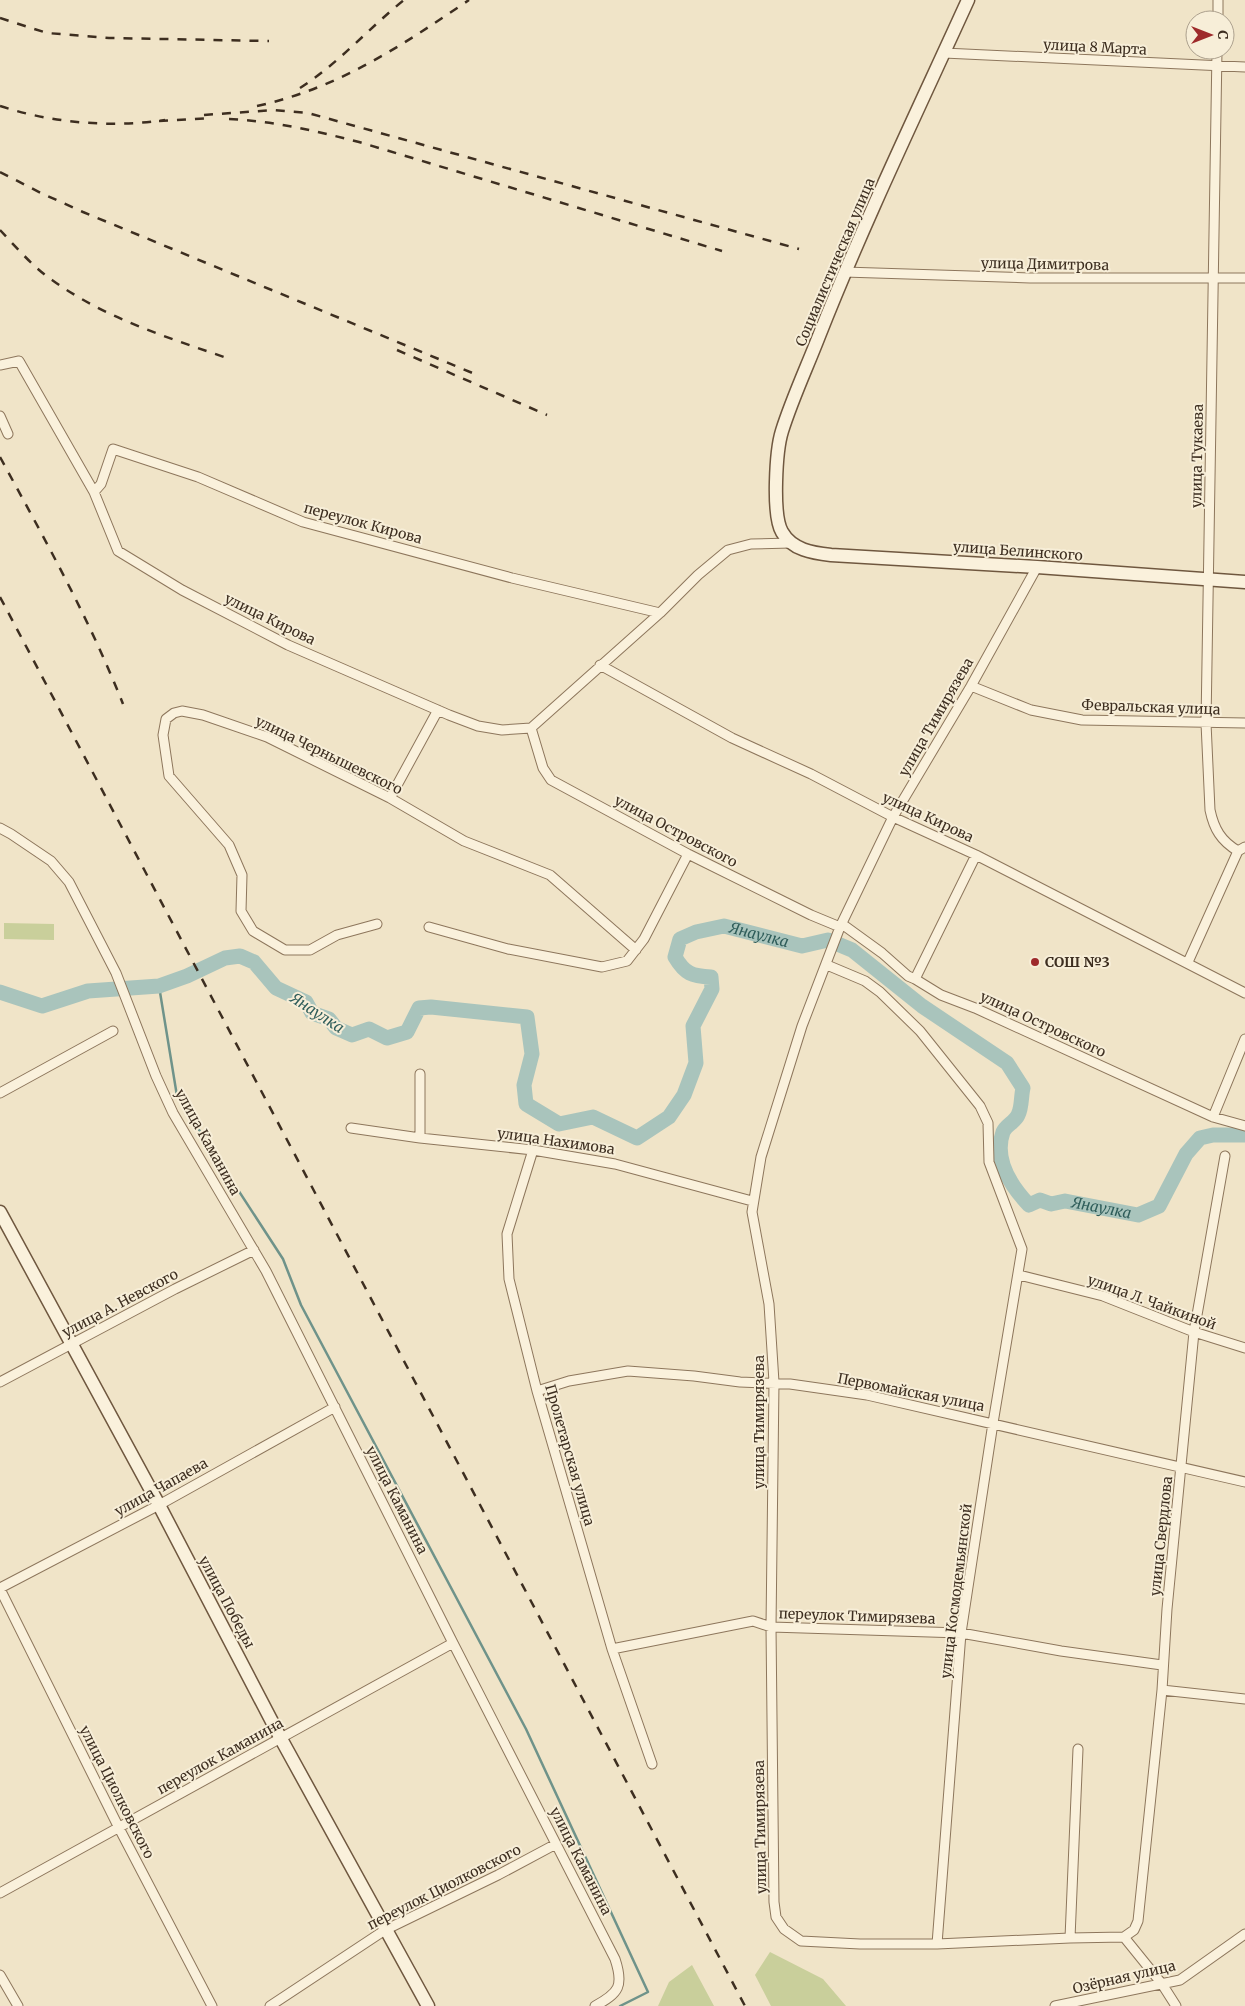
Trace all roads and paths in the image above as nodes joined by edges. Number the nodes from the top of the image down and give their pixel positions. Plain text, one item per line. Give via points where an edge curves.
1 (968, 0) edge
2 (944, 53) junction
3 (1217, 60) edge
4 (1217, 67) junction
5 (1245, 67) edge
6 (844, 272) junction
7 (1214, 278) junction
8 (1245, 278) edge
9 (0, 365) edge
10 (0, 416) edge
11 (8, 434) dead end
12 (94, 492) junction
13 (791, 543) junction
14 (1037, 567) junction
15 (1208, 580) junction
16 (1245, 582) edge
17 (660, 613) junction
18 (600, 665) junction
19 (970, 686) junction
20 (438, 710) junction
21 (1206, 723) junction
22 (1245, 723) edge
23 (531, 728) junction
24 (390, 798) junction
25 (893, 817) junction
26 (0, 828) edge
27 (1241, 848) edge
28 (688, 854) junction
29 (976, 855) junction
30 (376, 924) dead end
31 (841, 925) junction
32 (429, 927) dead end
33 (636, 950) junction
34 (828, 961) junction
35 (1188, 962) junction
36 (915, 979) junction
37 (1245, 993) edge
38 (113, 1031) dead end
39 (1245, 1039) edge
40 (420, 1074) dead end
41 (0, 1093) edge
42 (1212, 1118) junction
43 (1245, 1126) edge
44 (351, 1128) dead end
45 (420, 1138) junction
46 (533, 1150) junction
47 (1225, 1156) dead end
48 (752, 1201) junction
49 (0, 1212) edge
50 (254, 1250) junction
51 (1019, 1275) junction
52 (1194, 1332) junction
53 (72, 1344) junction
54 (1245, 1348) edge
55 (0, 1382) edge
56 (774, 1382) junction
57 (537, 1390) junction
58 (335, 1407) junction
59 (993, 1423) junction
60 (1182, 1468) junction
61 (1245, 1482) edge
62 (159, 1505) junction
63 (0, 1588) edge
64 (771, 1627) junction
65 (961, 1633) junction
66 (453, 1643) junction
67 (612, 1649) junction
68 (1162, 1665) junction
69 (1162, 1690) junction
70 (1245, 1699) edge
71 (280, 1737) junction
72 (1078, 1749) dead end
73 (652, 1764) dead end
74 (119, 1828) junction
75 (556, 1844) junction
76 (0, 1893) edge
77 (385, 1930) junction
78 (1245, 1934) edge
79 (1124, 1937) junction
80 (1070, 1938) junction
81 (937, 1944) junction
82 (0, 1975) edge
83 (1162, 1984) junction
84 (18, 2006) edge
85 (212, 2006) edge
86 (270, 2006) edge
87 (428, 2006) edge
88 (595, 2006) edge
89 (1055, 2006) edge
90 (1176, 2006) edge

1 - 2 street, Социалистическая улица
2 - 4 street, улица 8 Марта
2 - 6 street, Социалистическая улица
3 - 4 street, улица Тукаева
4 - 5 street, улица 8 Марта
4 - 7 street, улица Тукаева
6 - 7 street, улица Димитрова via 1030,278
6 - 13 street, Социалистическая улица via 781,432 776,466 778,522
7 - 8 street, улица Димитрова
7 - 15 street, улица Тукаева
9 - 12 street, улица Кирова via 19,361
10 - 11 street
12 - 17 street, переулок Кирова via 101,484 113,449 198,477 303,522 512,578
12 - 20 street, улица Кирова via 118,551 182,590 288,645
13 - 14 street, улица Белинского via 810,553
13 - 17 street via 751,544 728,550
14 - 15 street, улица Белинского
14 - 19 street, улица Тимирязева
15 - 16 street, улица Белинского
15 - 21 street, улица Тукаева
17 - 18 street
18 - 23 street
18 - 25 street, улица Кирова via 732,738
19 - 21 street, Февральская улица via 1031,710 1082,720
19 - 25 street, улица Тимирязева
20 - 23 street, улица Кирова via 478,726 502,730
20 - 24 street
21 - 22 street, Февральская улица
21 - 27 street, улица Тукаева via 1212,822 1226,844
23 - 28 street, улица Островского via 543,768 551,780
24 - 30 street, улица Чернышевского via 267,737 182,711 166,719 163,736 169,776 228,845 242,875 241,911 253,931 285,950 310,950 337,935
24 - 33 street, улица Чернышевского via 464,841 550,875
25 - 29 street, улица Кирова
25 - 31 street, улица Тимирязева
26 - 50 street, улица Каманина via 51,861 69,882 116,973 173,1112
27 - 35 street
28 - 31 street, улица Островского via 810,915
28 - 33 street
29 - 35 street, улица Кирова
29 - 36 street
31 - 34 street, улица Тимирязева
31 - 36 street, улица Островского
32 - 33 street via 508,950 602,968 627,961
34 - 48 street, улица Тимирязева via 802,1026 778,1101
34 - 51 street via 880,992 920,1032 980,1106 988,1123 989,1162 1022,1250
35 - 37 street, улица Кирова
36 - 42 street, улица Островского via 941,995
38 - 41 street
39 - 42 street
40 - 45 street
42 - 43 street, улица Островского
44 - 45 street, улица Нахимова
45 - 46 street, улица Нахимова
46 - 48 street, улица Нахимова via 615,1164
46 - 57 street, Пролетарская улица via 507,1234 509,1279
47 - 52 street, улица Свердлова
48 - 56 street, улица Тимирязева via 769,1304
49 - 53 street, улица Победы
50 - 53 street, улица А. Невского
50 - 58 street, улица Каманина
51 - 52 street, улица Л. Чайкиной via 1103,1296
51 - 59 street, улица Космодемьянской
52 - 54 street, улица Л. Чайкиной
52 - 60 street, улица Свердлова
53 - 55 street, улица А. Невского
53 - 62 street, улица Победы
56 - 57 street, Первомайская улица via 740,1382 628,1371
56 - 59 street, Первомайская улица via 867,1395
56 - 64 street, улица Тимирязева
57 - 67 street, Пролетарская улица
58 - 62 street, улица Чапаева
58 - 66 street, улица Каманина
59 - 60 street, Первомайская улица
59 - 65 street, улица Космодемьянской
60 - 61 street, Первомайская улица
60 - 68 street, улица Свердлова
62 - 63 street, улица Чапаева
62 - 71 street, улица Победы
63 - 74 street, улица Циолковского
64 - 65 street, переулок Тимирязева
64 - 67 street, переулок Тимирязева via 753,1621
64 - 81 street, улица Тимирязева via 776,1916 784,1929 800,1941
65 - 68 street, переулок Тимирязева
65 - 81 street, улица Космодемьянской
66 - 71 street, переулок Каманина
66 - 75 street, улица Каманина
67 - 73 street, Пролетарская улица
68 - 69 street, улица Свердлова
69 - 70 street
69 - 79 street, улица Свердлова via 1138,1921 1134,1930
71 - 74 street, переулок Каманина
71 - 77 street, улица Победы
72 - 80 street
74 - 76 street, переулок Каманина
74 - 85 street, улица Циолковского
75 - 77 street, переулок Циолковского
75 - 88 street, улица Каманина via 619,1970 620,1984 616,1992
77 - 86 street, переулок Циолковского
77 - 87 street, улица Победы
78 - 83 street, Озёрная улица via 1180,1980
79 - 80 street
79 - 83 street
80 - 81 street
82 - 84 street
83 - 89 street, Озёрная улица
83 - 90 street

